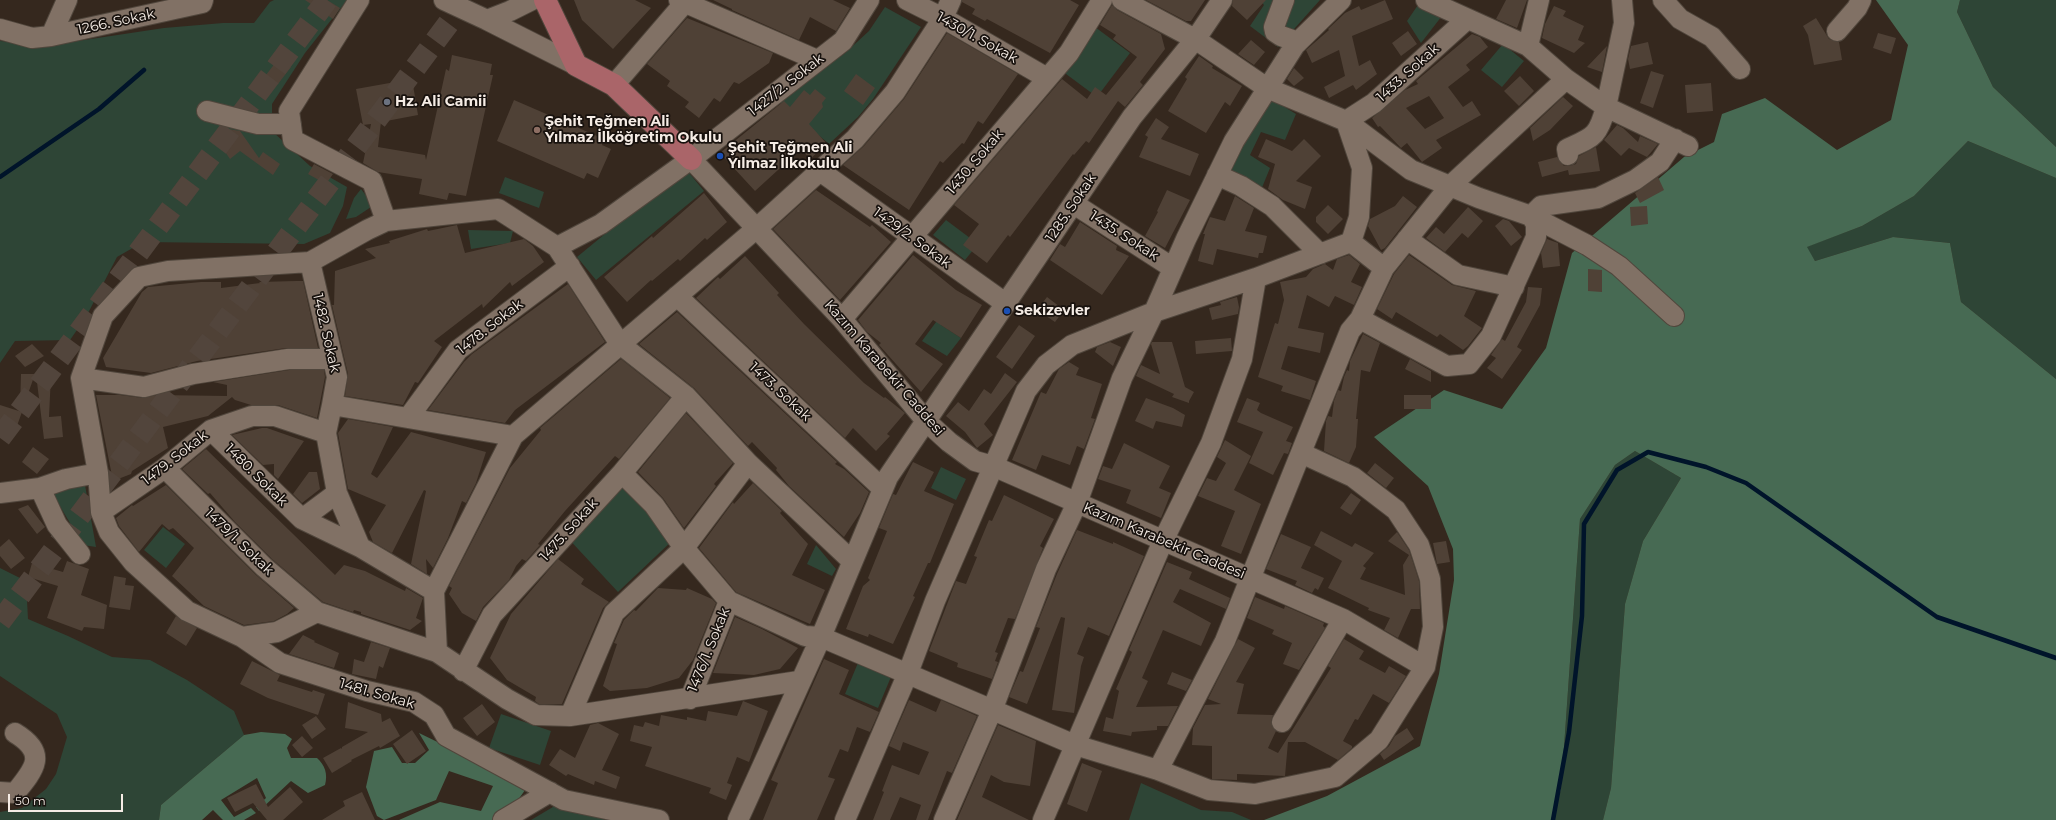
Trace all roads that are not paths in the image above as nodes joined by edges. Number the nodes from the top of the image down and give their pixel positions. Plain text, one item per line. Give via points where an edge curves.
1 (67, 0) edge
2 (359, 0) edge
3 (444, 0) edge
4 (532, 0) edge
5 (545, 0) edge
6 (869, 0) edge
7 (907, 0) edge
8 (951, 0) edge
9 (1102, 0) edge
10 (1122, 0) edge
11 (1222, 0) edge
12 (1284, 0) edge
13 (1341, 0) edge
14 (1426, 0) edge
15 (1539, 0) edge
16 (1622, 0) edge
17 (1663, 0) edge
18 (1861, 0) edge
19 (206, 1) edge
20 (683, 1) edge
21 (943, 18) junction
22 (487, 20) junction
23 (1466, 20) junction
24 (0, 29) edge
25 (1837, 31) dead end
26 (51, 36) junction
27 (1195, 40) junction
28 (1298, 42) junction
29 (1528, 46) junction
30 (817, 60) junction
31 (576, 65) junction
32 (1740, 69) dead end
33 (1047, 78) junction
34 (1566, 79) junction
35 (614, 85) junction
36 (1267, 88) junction
37 (1606, 107) junction
38 (207, 111) dead end
39 (1346, 121) junction
40 (291, 124) junction
41 (1568, 155) dead end
42 (691, 159) junction
43 (820, 171) junction
44 (1217, 175) junction
45 (1450, 186) junction
46 (1074, 204) junction
47 (1531, 216) junction
48 (386, 221) junction
49 (757, 228) junction
50 (912, 238) junction
51 (1407, 239) junction
52 (1351, 242) junction
53 (557, 247) junction
54 (1320, 254) junction
55 (310, 262) junction
56 (570, 266) junction
57 (1173, 268) junction
58 (1384, 268) junction
59 (1256, 278) junction
60 (1514, 287) junction
61 (677, 296) junction
62 (1005, 304) junction
63 (1154, 312) junction
64 (1674, 316) dead end
65 (842, 319) junction
66 (1360, 319) junction
67 (620, 344) junction
68 (332, 359) junction
69 (81, 378) junction
70 (686, 396) junction
71 (332, 405) junction
72 (408, 418) junction
73 (926, 421) junction
74 (211, 430) junction
75 (326, 433) junction
76 (514, 436) junction
77 (1301, 453) junction
78 (748, 463) junction
79 (993, 466) junction
80 (165, 468) junction
81 (98, 473) junction
82 (622, 473) junction
83 (40, 488) junction
84 (883, 488) junction
85 (337, 492) junction
86 (0, 493) edge
87 (1077, 504) junction
88 (100, 512) junction
89 (302, 520) junction
90 (1163, 541) junction
91 (360, 547) junction
92 (684, 548) junction
93 (80, 554) dead end
94 (852, 561) junction
95 (1249, 578) junction
96 (434, 591) junction
97 (729, 601) junction
98 (317, 612) junction
99 (1343, 619) junction
100 (821, 637) junction
101 (242, 638) junction
102 (437, 652) junction
103 (1425, 667) junction
104 (462, 670) junction
105 (908, 673) junction
106 (799, 681) junction
107 (690, 699) junction
108 (992, 708) junction
109 (570, 716) junction
110 (1282, 722) dead end
111 (15, 733) dead end
112 (1075, 745) junction
113 (1158, 770) junction
114 (0, 792) edge
115 (557, 796) junction
116 (503, 820) edge
117 (659, 820) edge
118 (738, 820) edge
119 (844, 820) edge
120 (944, 820) edge
121 (1043, 820) edge

1 - 26 street
2 - 40 street via 289,111
3 - 22 street
4 - 22 street
5 - 31 main road
6 - 30 street, 1427/2. Sokak via 843,41
7 - 21 street, 1430/1. Sokak
8 - 21 street
9 - 33 street, 1430. Sokak via 1069,53
10 - 27 street
11 - 27 street, 1285. Sokak
12 - 28 street via 1274,27 1275,32
13 - 28 street
14 - 23 street
15 - 29 street
16 - 37 street via 1624,23
17 - 32 street via 1680,19 1712,37
18 - 25 street via 1858,8
19 - 26 street, 1266. Sokak
20 - 30 street
20 - 35 street
21 - 33 street, 1430/1. Sokak
21 - 43 street via 895,92 855,139
22 - 31 street
23 - 29 street
23 - 39 street, 1433. Sokak via 1374,103
24 - 26 street, 1266. Sokak via 32,38
27 - 36 street
27 - 46 street, 1285. Sokak via 1132,117
28 - 36 street
29 - 34 street
30 - 42 street, 1427/2. Sokak
31 - 35 main road, Kazım Karabekir Caddesi
33 - 50 street, 1430. Sokak
34 - 37 street
34 - 45 street
35 - 42 main road, Kazım Karabekir Caddesi
36 - 39 street
36 - 44 street via 1234,141
37 - 41 street via 1602,122 1595,132 1584,143 1567,149
37 - 47 street via 1682,143 1635,180 1598,198 1542,206
38 - 40 street via 258,124
39 - 45 street via 1411,170
39 - 52 street via 1362,168 1359,217
40 - 48 street via 293,140 372,181
42 - 49 street, Kazım Karabekir Caddesi
42 - 53 street, 1427/2. Sokak via 601,224
43 - 49 street
43 - 50 street, 1429/2. Sokak
44 - 54 street via 1241,186 1272,206
44 - 57 street
45 - 47 street
45 - 51 street
46 - 57 street, 1435. Sokak
46 - 62 street, 1285. Sokak
47 - 60 street via 1536,224 1536,237
47 - 64 street via 1587,245 1619,266
48 - 53 street via 498,209
48 - 55 street
49 - 61 street
49 - 65 street, Kazım Karabekir Caddesi
50 - 62 street, 1429/2. Sokak
50 - 65 street, 1430. Sokak
51 - 58 street
51 - 60 street via 1458,275
52 - 54 street
52 - 58 street
53 - 56 street
54 - 59 street
55 - 68 street, 1482. Sokak
55 - 69 street via 168,271 139,277 103,316
56 - 67 street
56 - 72 street, 1478. Sokak via 458,350
57 - 63 street
58 - 66 street
59 - 63 street
59 - 90 street via 1242,359 1211,443
60 - 66 street via 1491,336 1469,364 1447,366
61 - 67 street
61 - 84 street, 1473. Sokak
62 - 73 street, 1285. Sokak
63 - 79 street via 1072,345 1046,365 1026,390
63 - 87 street via 1122,378
65 - 73 street, Kazım Karabekir Caddesi
66 - 77 street via 1350,331
67 - 70 street
67 - 76 street
68 - 69 street via 288,359 193,374 144,386
68 - 71 street, 1482. Sokak via 337,377
69 - 81 street
70 - 78 street
70 - 82 street, 1475. Sokak
71 - 72 street
71 - 75 street, 1482. Sokak
72 - 76 street
73 - 79 street, Kazım Karabekir Caddesi via 975,461
73 - 84 street, 1285. Sokak
74 - 75 street, 1479. Sokak via 252,416 275,416
74 - 80 street, 1479. Sokak
74 - 89 street, 1480. Sokak
75 - 85 street
76 - 96 street
77 - 95 street
77 - 103 street via 1353,477 1376,493 1396,510 1419,545 1430,579 1433,627
78 - 92 street
78 - 94 street
79 - 87 street, Kazım Karabekir Caddesi
79 - 105 street via 935,601
80 - 88 street, 1479. Sokak
80 - 98 street, 1479/1. Sokak via 264,567
81 - 83 street via 66,479
81 - 88 street
82 - 92 street via 654,505
82 - 104 street, 1475. Sokak via 492,615
83 - 86 street
83 - 93 street via 57,525
84 - 94 street, 1285. Sokak
85 - 89 street
85 - 91 street
87 - 90 street, Kazım Karabekir Caddesi
87 - 108 street via 1046,569
88 - 101 street, 1481. Sokak via 109,532 133,562 187,611
89 - 91 street, 1480. Sokak
90 - 95 street, Kazım Karabekir Caddesi
90 - 112 street
91 - 96 street, 1480. Sokak
92 - 97 street
92 - 109 street via 614,613
94 - 100 street, 1285. Sokak
95 - 99 street, Kazım Karabekir Caddesi
95 - 113 street via 1225,640
96 - 102 street
97 - 100 street via 805,636
97 - 107 street, 1476/1. Sokak
98 - 101 street via 277,632
98 - 102 street
99 - 103 street, Kazım Karabekir Caddesi
99 - 110 street
100 - 105 street
100 - 106 street, 1285. Sokak
101 - 115 street, 1481. Sokak via 280,663 367,691 414,702 434,715 446,736
102 - 104 street
103 - 113 street via 1379,740 1335,777 1255,794 1209,790
104 - 109 street via 536,715
105 - 108 street
105 - 119 street
106 - 107 street
106 - 118 street, 1285. Sokak
107 - 109 street
108 - 112 street
108 - 120 street
111 - 114 street via 29,741 35,751 35,761 30,775 15,793
112 - 113 street
112 - 121 street
115 - 116 street
115 - 117 street, 1481. Sokak

